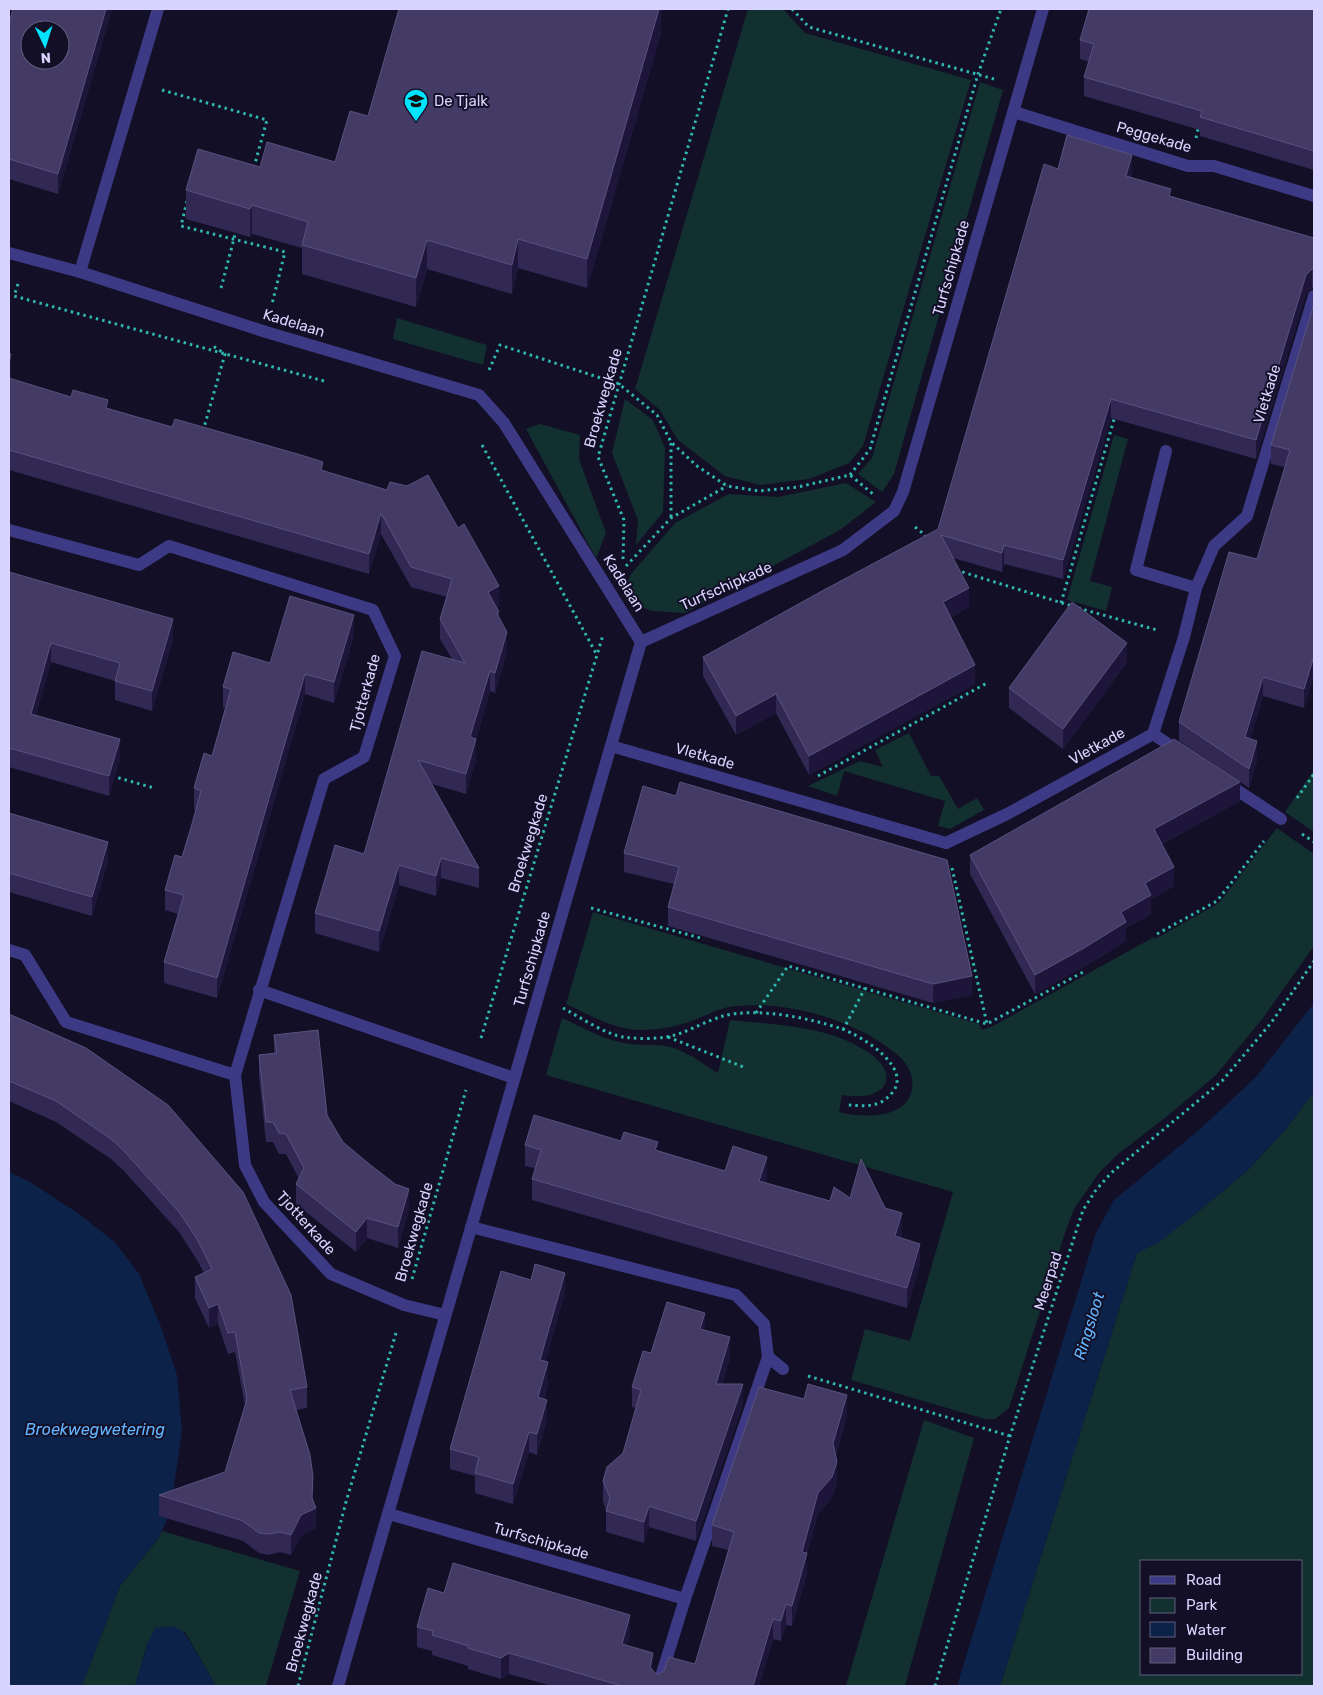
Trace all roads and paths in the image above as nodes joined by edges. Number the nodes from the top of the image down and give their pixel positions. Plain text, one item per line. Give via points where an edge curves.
1 (158, 9) edge
2 (728, 9) edge
3 (792, 9) edge
4 (1001, 9) edge
5 (1043, 9) edge
6 (978, 74) junction
7 (136, 83) junction
8 (1021, 88) junction
9 (1014, 112) junction
10 (1201, 120) edge
11 (1188, 166) junction
12 (252, 176) edge
13 (1314, 196) edge
14 (188, 198) edge
15 (236, 231) edge
16 (234, 240) junction
17 (9, 254) edge
18 (24, 258) junction
19 (80, 272) junction
20 (1314, 296) edge
21 (214, 315) junction
22 (266, 332) junction
23 (225, 354) junction
24 (328, 382) dead end
25 (619, 384) junction
26 (479, 395) junction
27 (1116, 413) edge
28 (201, 437) edge
29 (478, 437) dead end
30 (671, 442) junction
31 (1166, 451) dead end
32 (850, 475) junction
33 (727, 486) junction
34 (894, 511) junction
35 (671, 518) junction
36 (9, 530) edge
37 (927, 544) edge
38 (949, 568) edge
39 (1196, 588) junction
40 (614, 598) junction
41 (1061, 603) junction
42 (1184, 637) junction
43 (641, 642) junction
44 (597, 655) junction
45 (987, 683) dead end
46 (1153, 734) junction
47 (611, 746) junction
48 (1193, 761) edge
49 (1314, 774) edge
50 (109, 776) edge
51 (1217, 777) edge
52 (154, 788) dead end
53 (782, 795) junction
54 (1281, 820) junction
55 (946, 844) junction
56 (566, 901) junction
57 (1157, 934) dead end
58 (704, 939) dead end
59 (9, 950) edge
60 (1314, 961) edge
61 (1086, 971) dead end
62 (865, 988) junction
63 (259, 990) junction
64 (538, 995) junction
65 (756, 1013) junction
66 (987, 1024) junction
67 (843, 1030) junction
68 (667, 1037) junction
69 (473, 1064) junction
70 (746, 1068) dead end
71 (235, 1075) junction
72 (514, 1078) junction
73 (845, 1104) dead end
74 (471, 1227) junction
75 (404, 1305) junction
76 (445, 1315) junction
77 (768, 1357) junction
78 (783, 1369) joint
79 (1010, 1436) junction
80 (389, 1514) junction
81 (685, 1599) junction
82 (298, 1686) edge
83 (338, 1686) edge
84 (658, 1686) edge
85 (935, 1686) edge

1 - 7 street
2 - 25 path, Broekwegkade
3 - 6 path via 809,27
4 - 6 path
5 - 8 street, Turfschipkade
6 - 8 path
6 - 32 path via 870,449
7 - 12 path via 267,120
7 - 19 street
8 - 9 street, Turfschipkade
9 - 11 street, Peggekade
9 - 34 street, Turfschipkade via 903,492
10 - 11 path
11 - 13 street, Peggekade via 1214,166
14 - 16 path via 181,226
15 - 16 path
16 - 21 path
16 - 22 path via 285,252
17 - 18 street, Kadelaan
18 - 19 street, Kadelaan
18 - 23 path via 14,296
19 - 21 street, Kadelaan
20 - 39 street, Vletkade via 1247,516 1214,546
21 - 22 street, Kadelaan
21 - 23 path via 210,344
22 - 26 street, Kadelaan
23 - 24 path
23 - 28 path
25 - 26 path via 500,345
25 - 30 path via 657,415
25 - 35 path, Broekwegkade via 598,457 624,520 623,569
26 - 40 street, Kadelaan via 504,423
27 - 41 path
29 - 44 path
30 - 33 path via 697,466
30 - 35 path
31 - 39 street via 1136,570
32 - 33 path via 798,487 759,491
32 - 34 path
33 - 35 path
34 - 37 path via 925,535
34 - 43 street, Turfschipkade via 843,550
36 - 63 street, Tjotterkade via 139,565 169,546 373,610 395,656 364,757 324,779
38 - 41 path
39 - 42 street, Vletkade
40 - 43 street, Kadelaan
40 - 44 path, Broekwegkade
41 - 42 path
42 - 46 street, Vletkade
43 - 47 street, Turfschipkade
44 - 69 path, Broekwegkade
45 - 53 path
46 - 48 street
46 - 55 street, Vletkade
47 - 53 street, Vletkade
47 - 56 street, Turfschipkade
49 - 54 path
50 - 52 path
51 - 54 street
53 - 55 street, Vletkade
54 - 57 path via 1217,901
55 - 66 path
56 - 58 path
56 - 64 street, Turfschipkade
59 - 71 street via 25,955 66,1022
60 - 79 path, Meerpad via 1271,1023 1222,1081 1111,1173 1083,1210
61 - 66 path
62 - 65 path via 788,966
62 - 66 path
62 - 67 path
63 - 69 street
63 - 71 street, Tjotterkade
64 - 68 path via 622,1038
64 - 72 street, Turfschipkade
65 - 67 path via 791,1016
65 - 68 path via 724,1016
67 - 73 path via 887,1058 896,1072 897,1081 896,1090 876,1104
68 - 70 path
69 - 72 street
69 - 75 path, Broekwegkade
71 - 75 street, Tjotterkade via 244,1166 264,1202 331,1274
72 - 74 street, Turfschipkade
74 - 76 street, Turfschipkade
74 - 77 street via 736,1295 764,1324
75 - 76 street, Tjotterkade
75 - 82 path, Broekwegkade via 346,1502
76 - 80 street, Turfschipkade
77 - 78 street
77 - 81 street
78 - 79 path
79 - 85 path, Meerpad
80 - 81 street, Turfschipkade
80 - 83 street, Turfschipkade
81 - 84 street

